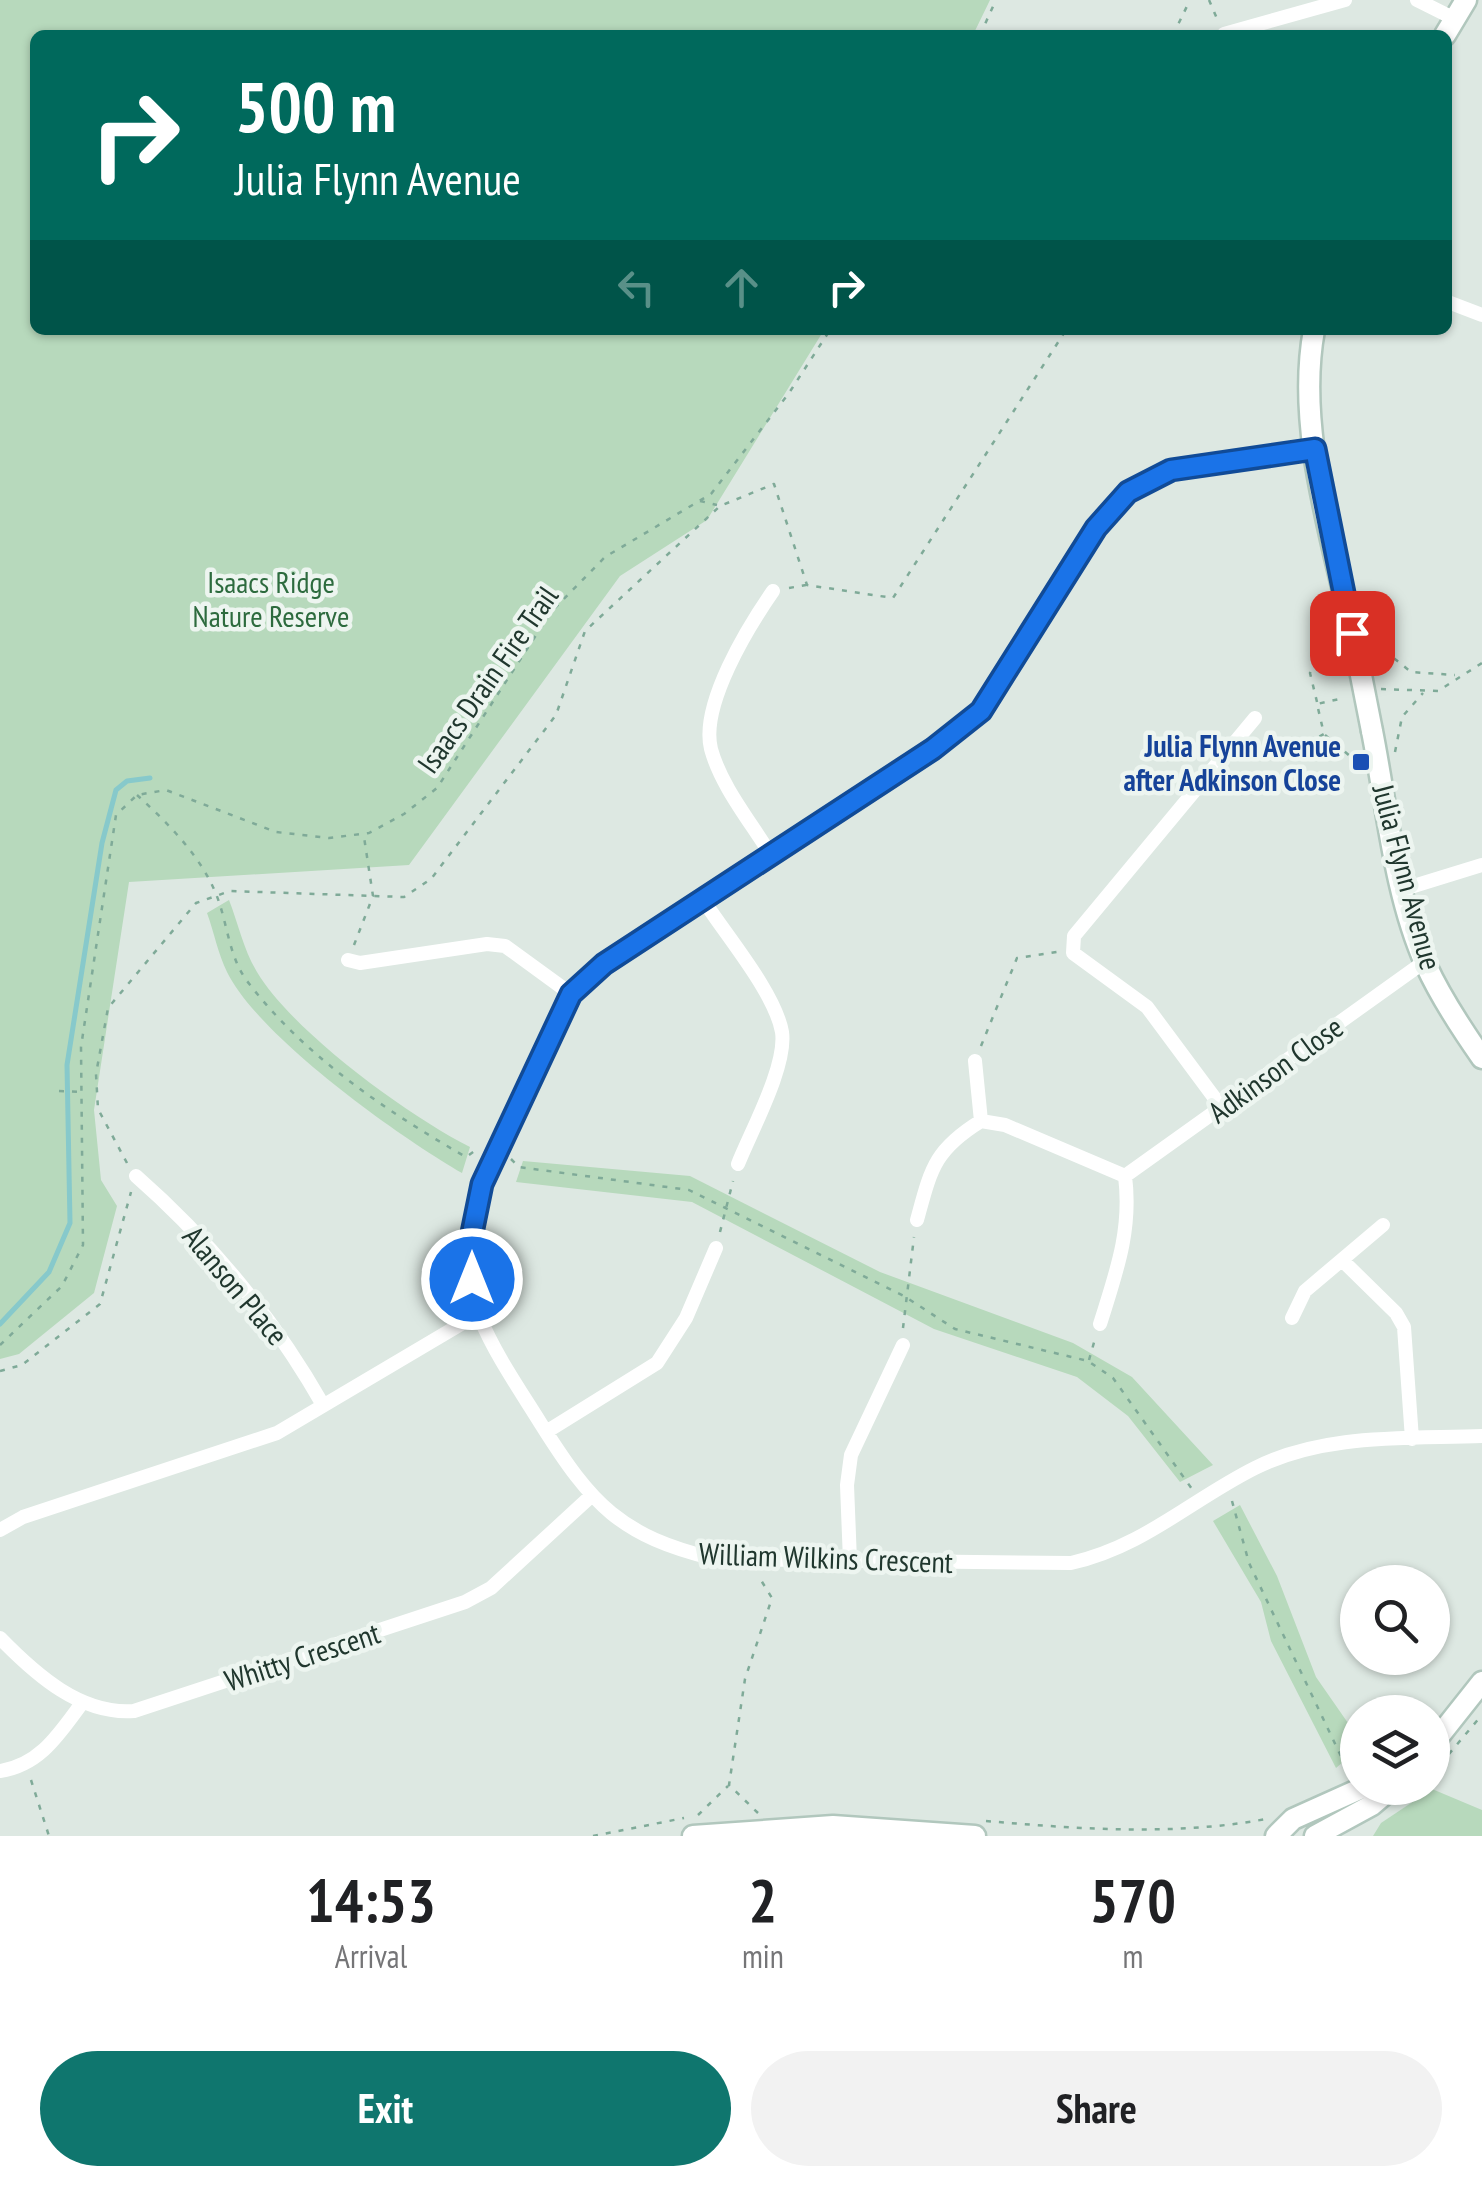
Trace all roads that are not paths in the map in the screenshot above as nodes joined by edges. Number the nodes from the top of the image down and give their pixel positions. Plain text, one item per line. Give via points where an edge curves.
1 (1345, 0) edge
2 (1417, 0) edge
3 (1466, 0) edge
4 (1449, 27) edge
5 (1238, 30) edge
6 (1452, 303) edge
7 (1482, 314) edge
8 (1313, 335) edge
9 (1315, 449) junction
10 (772, 591) road end
11 (1255, 718) dead end
12 (769, 852) junction
13 (1482, 865) edge
14 (1404, 889) junction
15 (702, 898) junction
16 (348, 960) road end
17 (1424, 962) junction
18 (571, 994) junction
19 (1482, 1058) edge
20 (975, 1061) road end
21 (1222, 1108) junction
22 (981, 1121) junction
23 (738, 1164) road end
24 (136, 1176) road end
25 (1124, 1176) junction
26 (917, 1220) road end
27 (1383, 1224) dead end
28 (716, 1248) road end
29 (1344, 1262) junction
30 (478, 1314) junction
31 (1292, 1318) dead end
32 (1100, 1324) road end
33 (902, 1344) road end
34 (323, 1406) junction
35 (546, 1432) junction
36 (1482, 1436) edge
37 (1412, 1439) junction
38 (590, 1497) junction
39 (0, 1530) edge
40 (850, 1561) junction
41 (0, 1638) edge
42 (1482, 1682) edge
43 (82, 1703) junction
44 (1450, 1722) edge
45 (0, 1772) edge
46 (1340, 1797) edge
47 (1330, 1805) junction
48 (1373, 1805) edge
49 (695, 1826) edge
50 (1342, 1831) edge
51 (975, 1836) edge
52 (1276, 1836) edge
53 (1314, 1836) edge

1 - 5 street
2 - 4 street
3 - 4 street
6 - 7 street
8 - 9 street, Julia Flynn Avenue via 1307,366
9 - 12 street, William Wilkins Crescent via 1171,470 1128,492 1096,528 981,711 933,749
9 - 14 street, Julia Flynn Avenue, bridge via 1364,643 1372,731
10 - 12 street via 739,640 709,728 722,774
11 - 21 street via 1065,952 1147,1007
12 - 15 street, William Wilkins Crescent
13 - 14 street
14 - 17 street, Julia Flynn Avenue
15 - 18 street, William Wilkins Crescent
15 - 23 street via 775,1011 782,1034 780,1059
16 - 18 street via 505,946
17 - 19 street, Julia Flynn Avenue
17 - 21 street, Adkinson Close
18 - 30 street, William Wilkins Crescent via 482,1184 472,1233
20 - 22 street
21 - 25 street, Adkinson Close
22 - 25 street via 1006,1125
22 - 26 street via 933,1162
24 - 34 street, Alanson Place via 265,1312
25 - 32 street via 1130,1213 1124,1251
27 - 29 street
28 - 35 street via 686,1318 657,1363
29 - 31 street via 1305,1291
29 - 37 street via 1404,1328
30 - 34 street
30 - 35 street, William Wilkins Crescent
33 - 40 street via 850,1455
34 - 39 street via 276,1434 22,1517
35 - 38 street, William Wilkins Crescent
36 - 37 street, William Wilkins Crescent
37 - 40 street, William Wilkins Crescent via 1330,1443 1256,1467 1111,1554 1071,1563
38 - 40 street, William Wilkins Crescent via 628,1528 669,1548 715,1558
38 - 43 street, Whitty Crescent via 492,1588 465,1602 134,1711 108,1713
41 - 43 street, Whitty Crescent
42 - 44 street
43 - 45 street via 46,1750
46 - 47 street
47 - 50 street
47 - 52 street via 1293,1820
48 - 50 street
49 - 51 street
50 - 53 street

